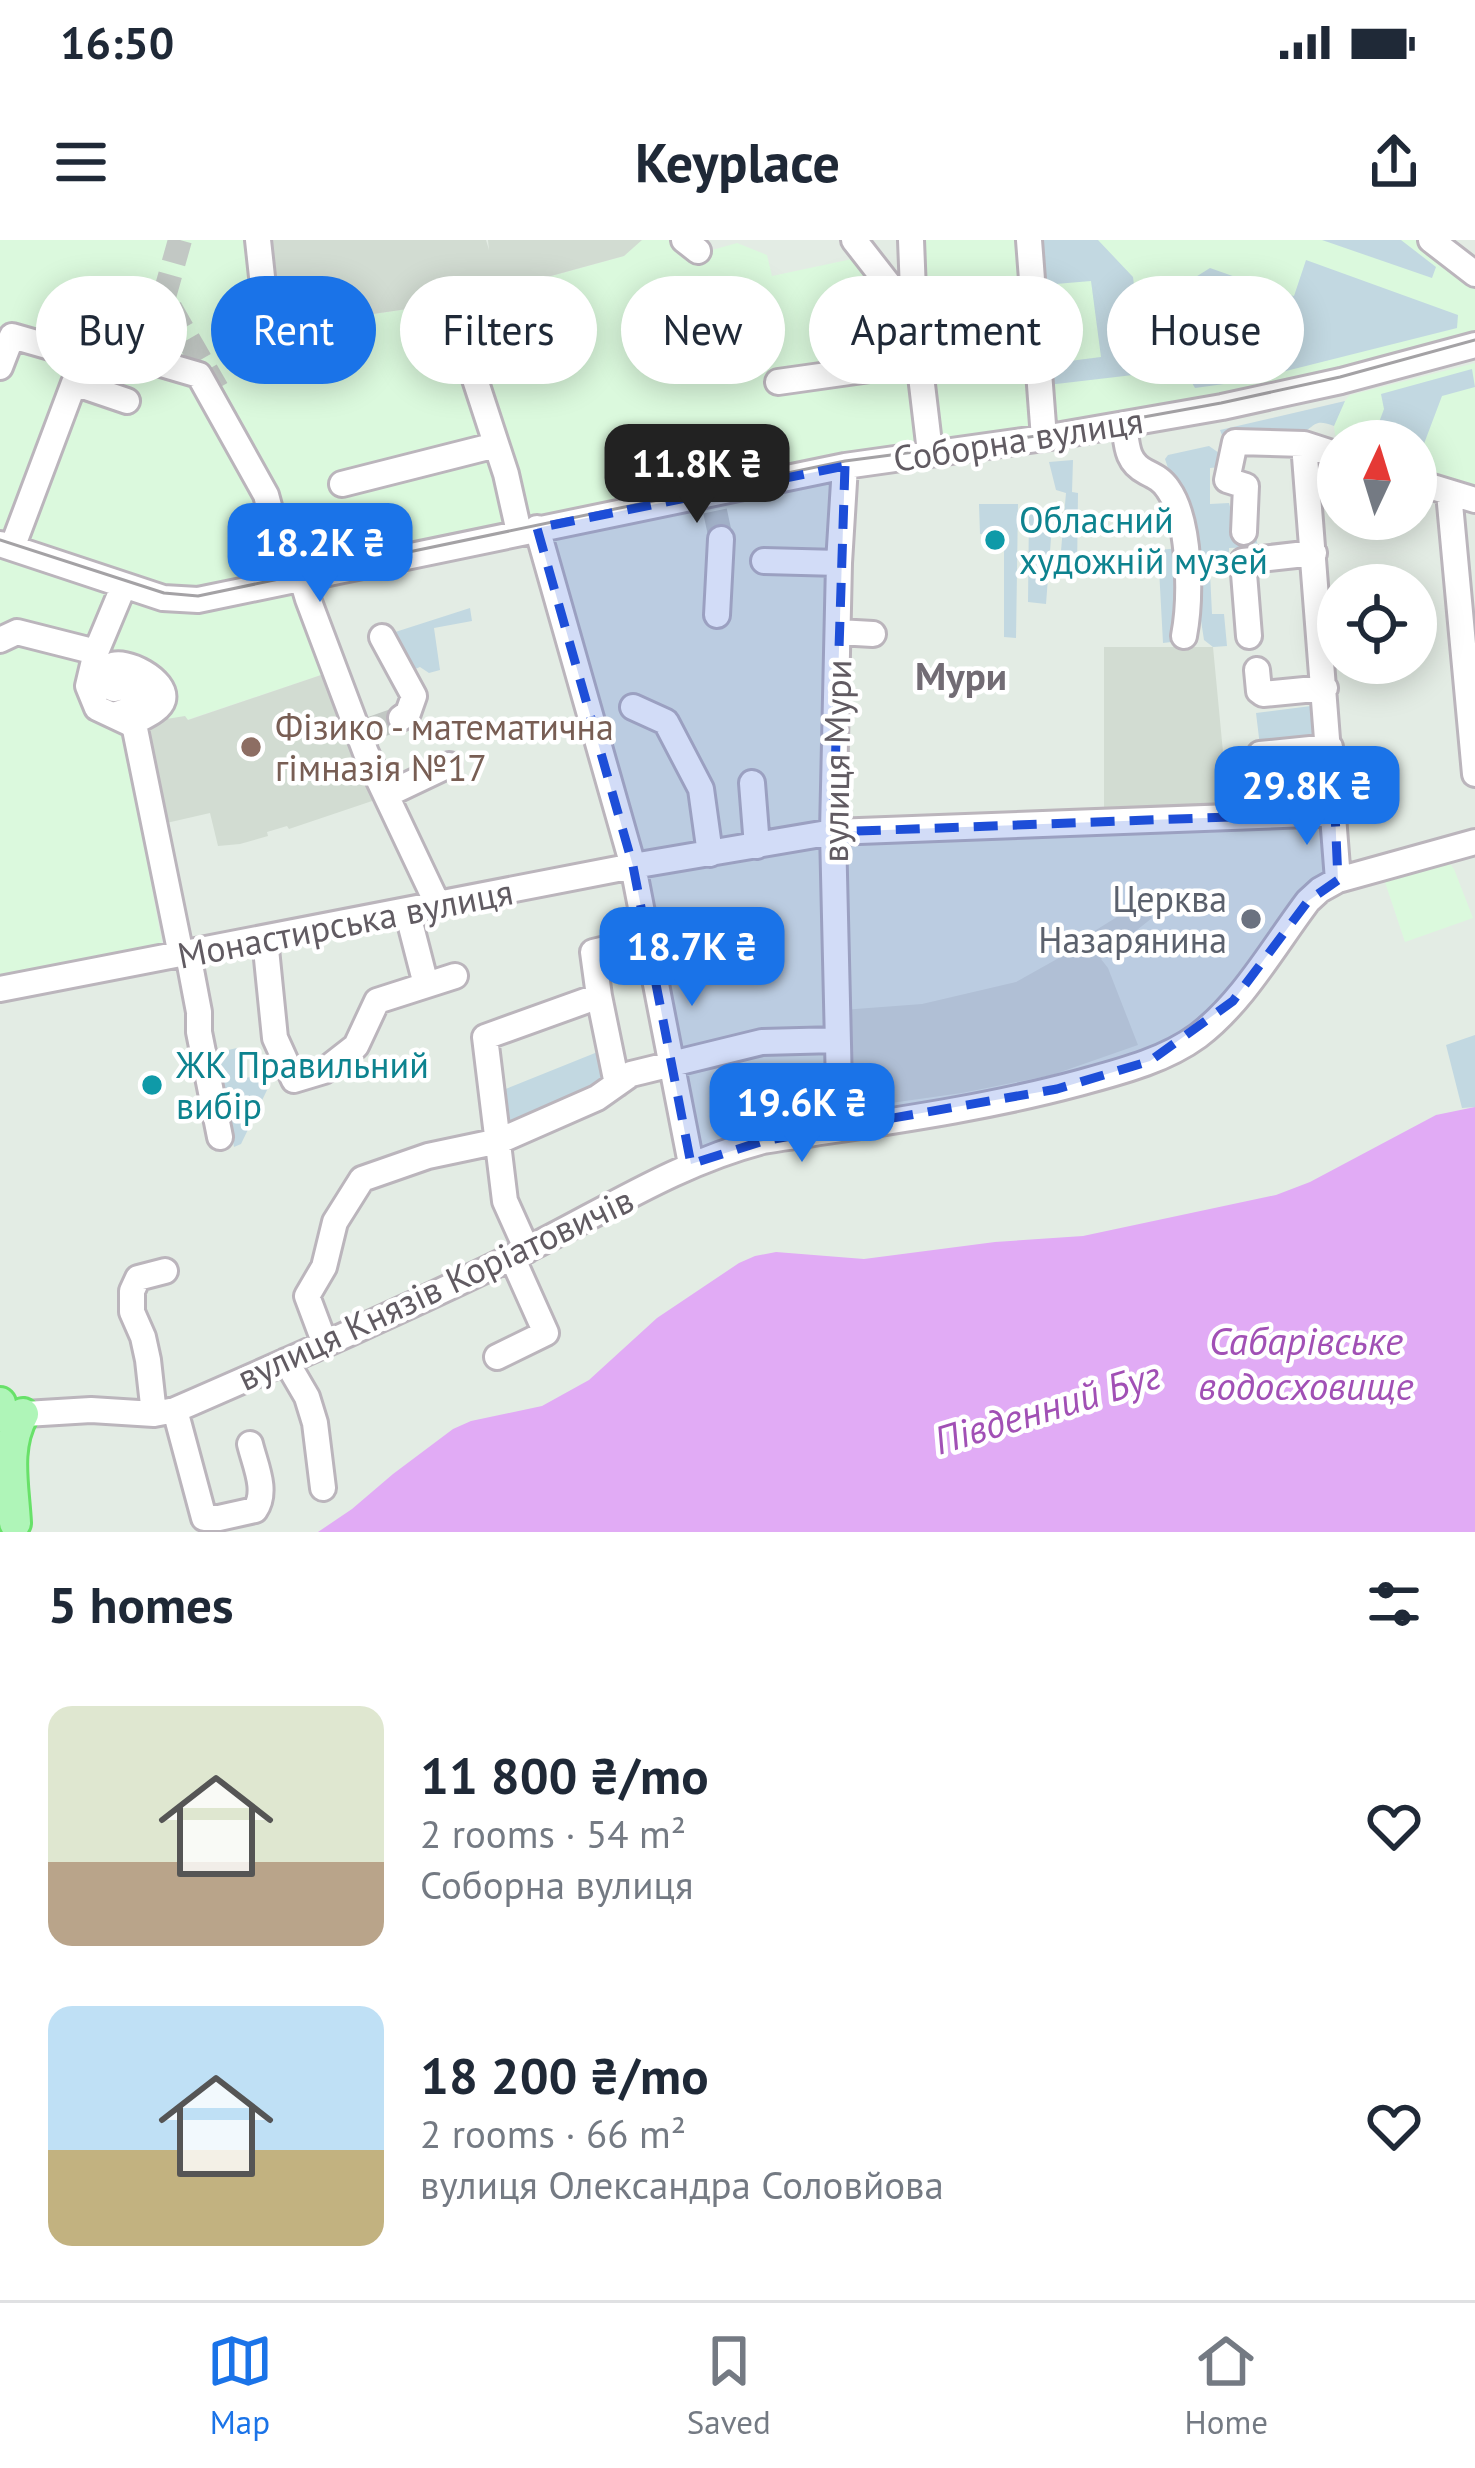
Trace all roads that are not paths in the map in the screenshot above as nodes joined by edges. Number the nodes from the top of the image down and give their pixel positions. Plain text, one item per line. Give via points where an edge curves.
1 (259, 240) edge
2 (854, 240) edge
3 (911, 240) edge
4 (1028, 240) edge
5 (1431, 240) edge
6 (1474, 273) edge
7 (262, 276) edge
8 (882, 276) edge
9 (912, 276) edge
10 (1475, 345) edge
11 (0, 367) edge
12 (476, 384) edge
13 (922, 384) edge
14 (127, 401) dead end
15 (1124, 424) junction
16 (1044, 438) junction
17 (1304, 444) junction
18 (496, 445) junction
19 (1317, 448) edge
20 (930, 452) junction
21 (845, 466) junction
22 (342, 484) dead end
23 (1437, 489) edge
24 (1449, 493) junction
25 (1475, 500) edge
26 (528, 530) junction
27 (1244, 532) dead end
28 (721, 539) tunnel mouth
29 (6, 546) edge
30 (1313, 553) junction
31 (764, 561) dead end
32 (839, 563) junction
33 (302, 578) junction
34 (124, 585) junction
35 (717, 615) dead end
36 (838, 632) junction
37 (873, 634) dead end
38 (1250, 636) dead end
39 (382, 637) dead end
40 (1184, 637) dead end
41 (0, 640) edge
42 (95, 652) junction
43 (1257, 670) dead end
44 (1325, 688) junction
45 (633, 706) dead end
46 (401, 718) dead end
47 (1330, 748) junction
48 (1260, 754) dead end
49 (449, 765) dead end
50 (1475, 774) edge
51 (752, 783) dead end
52 (386, 795) junction
53 (1335, 813) junction
54 (833, 832) junction
55 (1475, 842) edge
56 (757, 846) junction
57 (710, 854) junction
58 (633, 866) junction
59 (1338, 880) junction
60 (438, 904) junction
61 (407, 911) junction
62 (265, 939) junction
63 (648, 939) junction
64 (184, 954) junction
65 (423, 973) dead end
66 (454, 976) dead end
67 (0, 989) edge
68 (599, 996) junction
69 (837, 1040) junction
70 (672, 1064) junction
71 (617, 1084) junction
72 (840, 1129) junction
73 (220, 1137) dead end
74 (499, 1141) junction
75 (691, 1164) junction
76 (519, 1253) junction
77 (165, 1271) dead end
78 (325, 1345) junction
79 (497, 1357) dead end
80 (286, 1361) junction
81 (164, 1412) junction
82 (4, 1420) edge
83 (250, 1444) dead end
84 (0, 1485) edge
85 (322, 1488) dead end
86 (16, 1527) edge

1 - 7 street
2 - 8 street
3 - 9 street
4 - 16 street
5 - 6 street
10 - 15 street, Соборна вулиця
11 - 33 street via 12,336 54,348 59,334 199,375 280,515
12 - 18 street
13 - 20 street
14 - 29 street via 74,383
15 - 16 street, Соборна вулиця
15 - 40 street via 1134,465 1159,478 1177,508 1187,556
16 - 20 street, Соборна вулиця
17 - 19 street
17 - 27 street via 1235,442 1228,480 1246,486
17 - 30 street
18 - 22 street
18 - 26 street
20 - 21 street, Соборна вулиця
21 - 26 street, Соборна вулиця via 713,502
21 - 32 street, вулиця Мури
23 - 24 street
24 - 25 street
24 - 50 street
26 - 33 street, Соборна вулиця
26 - 58 street
28 - 35 street
29 - 34 street, Соборна вулиця
30 - 38 street via 1244,561
30 - 44 street
31 - 32 street
32 - 36 street, вулиця Мури
33 - 34 street, Соборна вулиця via 188,601
33 - 52 street
34 - 42 street
36 - 37 street
36 - 54 street, вулиця Мури
39 - 46 street via 414,696
41 - 42 street via 17,632
42 - 64 street via 88,686 97,708 135,729
43 - 44 street via 1263,694
44 - 47 street
45 - 57 street via 666,722 701,789
47 - 48 street
47 - 53 street
49 - 52 street
51 - 56 street
52 - 60 street
53 - 54 street, Монастирська вулиця
53 - 59 street
54 - 56 street, Монастирська вулиця
54 - 69 street, вулиця Мури
55 - 59 street, вулиця Князів Коріатовичів
56 - 57 street, Монастирська вулиця
57 - 58 street, Монастирська вулиця
58 - 60 street, Монастирська вулиця
58 - 63 street
59 - 72 street, вулиця Князів Коріатовичів via 1308,901 1197,1036 1150,1061 966,1109
60 - 61 street, Монастирська вулиця
61 - 62 street, Монастирська вулиця
61 - 65 street
62 - 64 street, Монастирська вулиця
62 - 66 street via 275,1038 294,1080 324,1071 356,1046 377,1001
63 - 68 street via 593,952
63 - 70 street
64 - 67 street, Монастирська вулиця
64 - 73 street
68 - 71 street
68 - 74 street via 483,1034
69 - 70 street via 762,1042
69 - 72 street, вулиця Мури
70 - 71 street
70 - 75 street
71 - 74 street
72 - 75 street, вулиця Князів Коріатовичів
74 - 76 street
74 - 78 street via 362,1179 335,1222 307,1296
75 - 76 street, вулиця Князів Коріатовичів
76 - 78 street, вулиця Князів Коріатовичів
76 - 79 street via 546,1333
77 - 81 street via 138,1278 130,1299
78 - 80 street, вулиця Князів Коріатовичів
80 - 81 street, вулиця Князів Коріатовичів
80 - 85 street via 315,1423
81 - 82 street, вулиця Князів Коріатовичів
81 - 83 street via 204,1518 255,1510 261,1501
82 - 86 main road
84 - 86 main road

